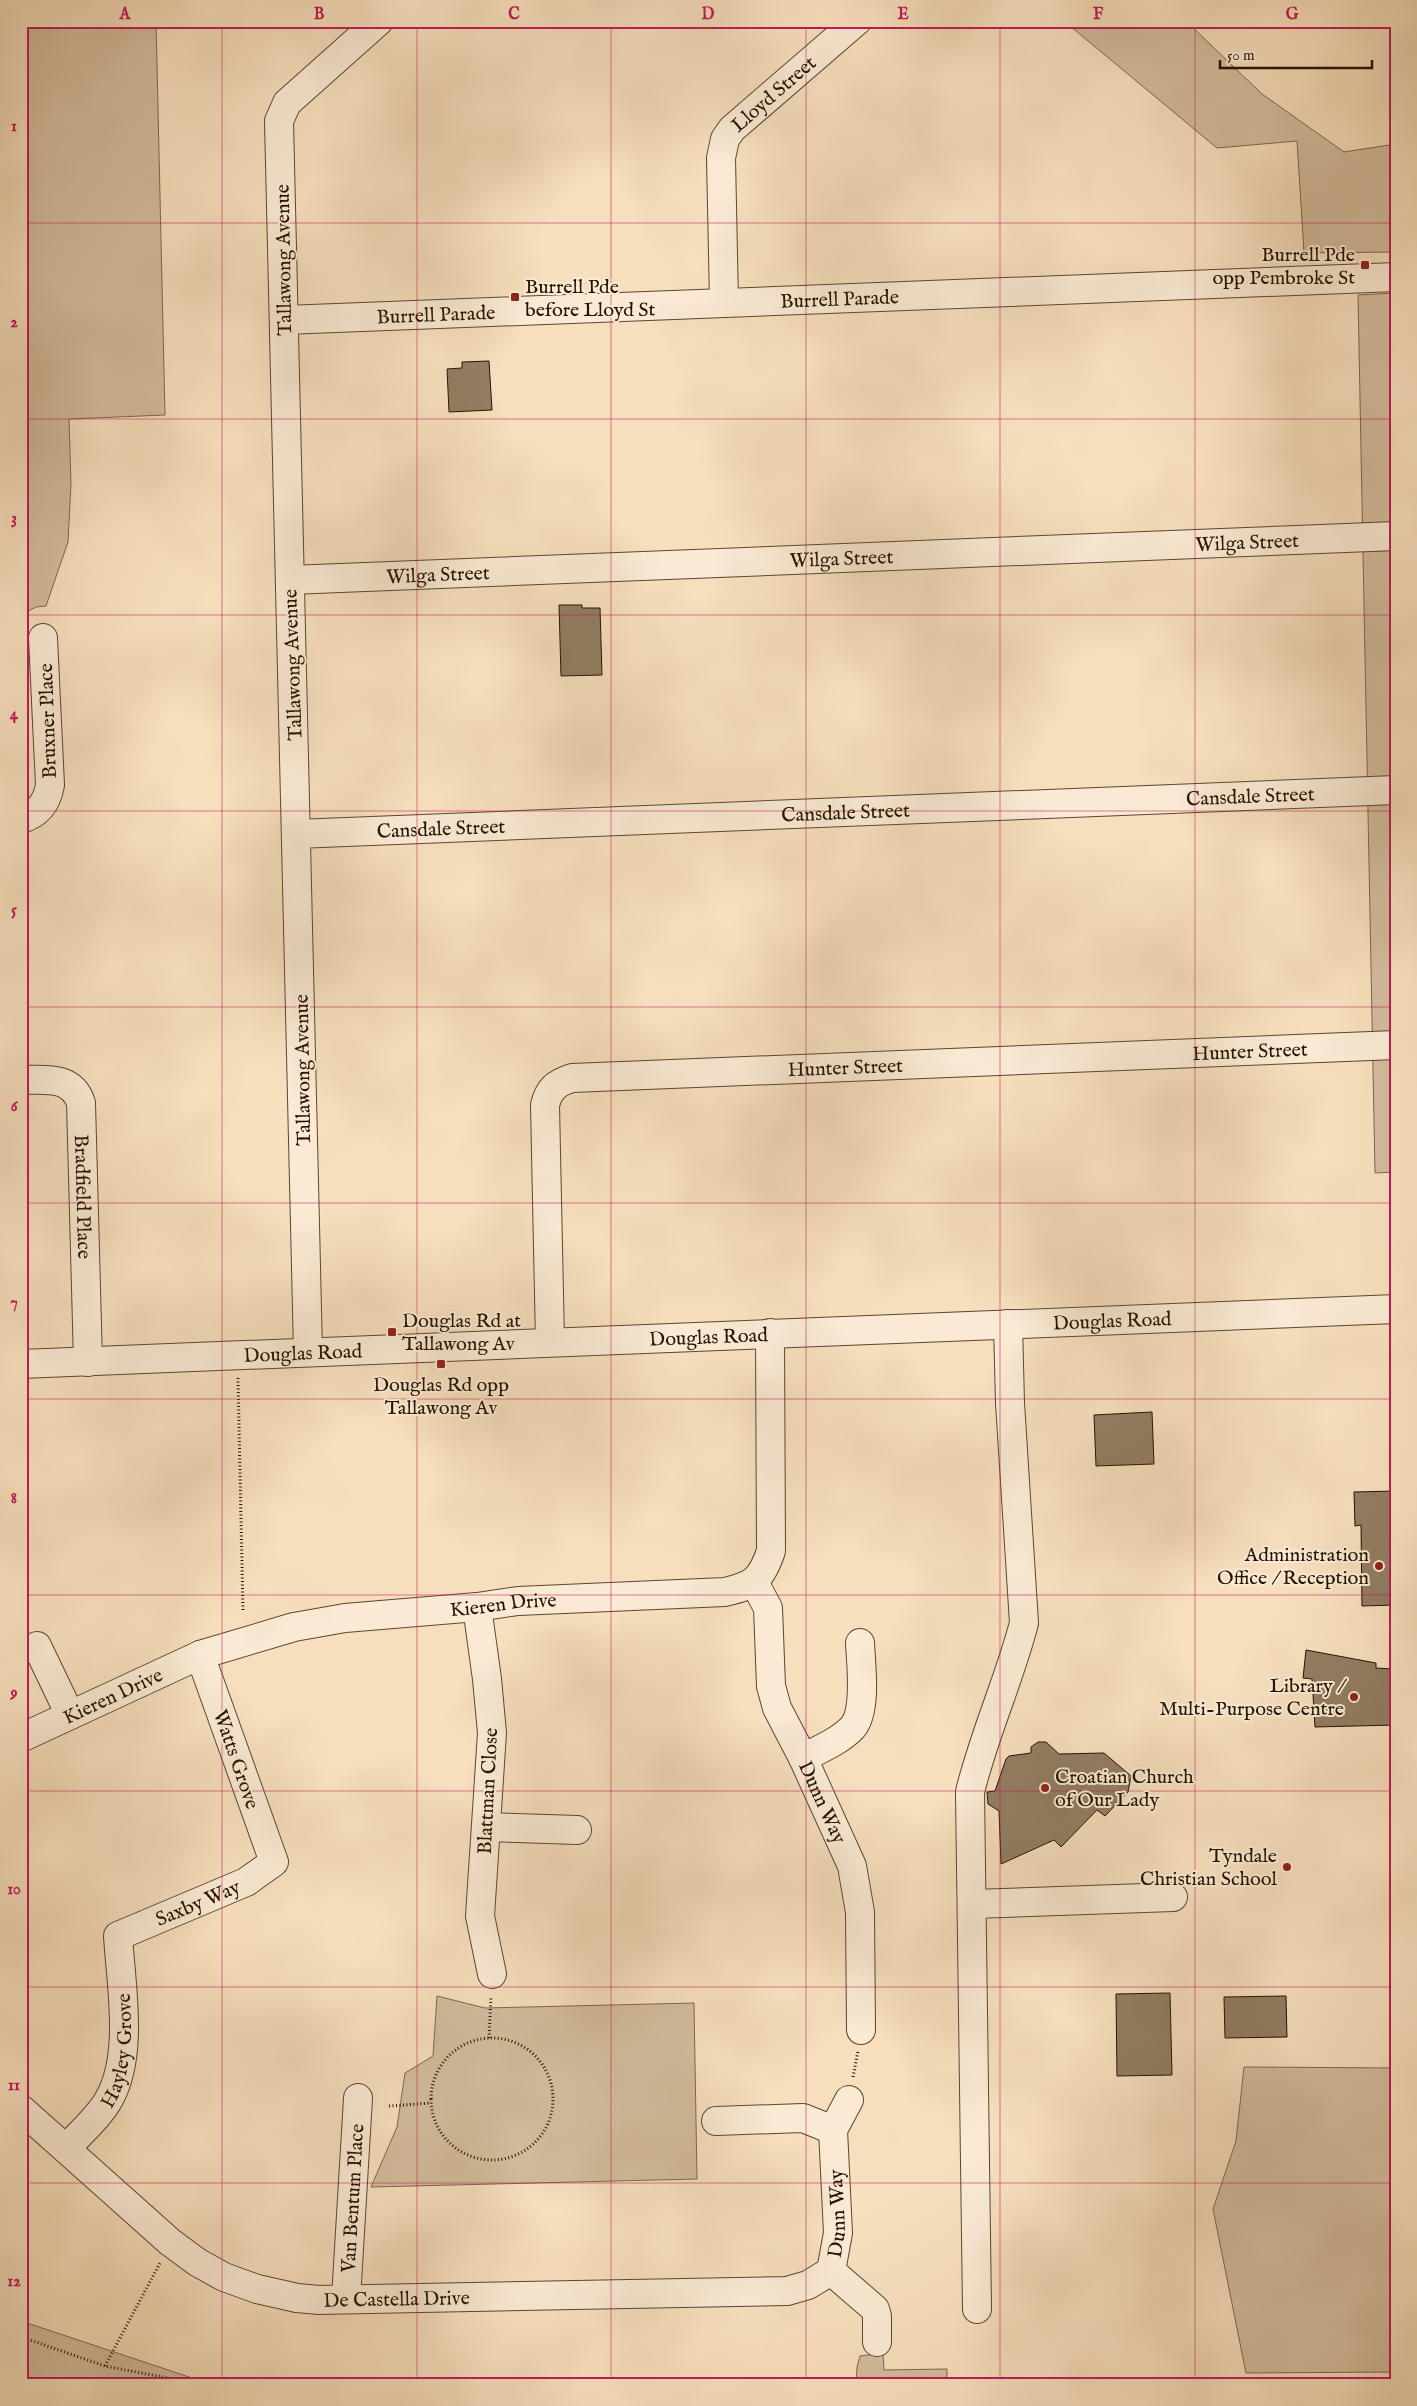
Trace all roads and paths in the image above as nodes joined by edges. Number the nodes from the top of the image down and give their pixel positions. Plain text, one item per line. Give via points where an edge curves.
1 (379, 21) edge
2 (857, 21) edge
3 (1396, 277) edge
4 (724, 302) junction
5 (285, 320) junction
6 (1396, 536) edge
7 (290, 580) junction
8 (44, 638) dead end
9 (1396, 790) edge
10 (21, 819) edge
11 (296, 834) junction
12 (1396, 1044) edge
13 (21, 1080) edge
14 (1396, 1309) edge
15 (1008, 1324) junction
16 (770, 1333) junction
17 (550, 1342) junction
18 (308, 1352) junction
19 (88, 1362) junction
20 (21, 1364) edge
21 (238, 1378) dead end
22 (754, 1582) junction
23 (476, 1607) junction
24 (244, 1612) dead end
25 (860, 1643) dead end
26 (37, 1646) dead end
27 (200, 1655) junction
28 (70, 1714) junction
29 (21, 1738) edge
30 (803, 1758) junction
31 (486, 1826) junction
32 (577, 1830) dead end
33 (274, 1862) joint
34 (1174, 1897) dead end
35 (972, 1904) junction
36 (118, 1936) joint
37 (492, 1974) joint
38 (861, 2030) joint
39 (489, 2038) junction
40 (358, 2098) dead end
41 (849, 2100) joint
42 (430, 2103) junction
43 (389, 2106) dead end
44 (21, 2109) edge
45 (716, 2121) dead end
46 (833, 2130) junction
47 (66, 2149) junction
48 (170, 2242) junction
49 (831, 2271) junction
50 (346, 2299) junction
51 (977, 2309) dead end
52 (21, 2336) edge
53 (877, 2342) dead end
54 (105, 2366) junction
55 (197, 2384) edge
56 (204, 2385) edge

1 - 5 street, Tallawong Avenue via 282,111 279,133
2 - 4 street, Lloyd Street via 732,129 725,139 721,158
3 - 4 street, Burrell Parade
4 - 5 street, Burrell Parade
5 - 7 street, Tallawong Avenue
6 - 7 street, Wilga Street
7 - 11 street, Tallawong Avenue
8 - 10 street, Bruxner Place via 50,784 43,805
9 - 11 street, Cansdale Street
11 - 18 street, Tallawong Avenue
12 - 17 street, Hunter Street via 572,1078 562,1081 553,1087 545,1105
13 - 19 street, Bradfield Place via 63,1082 76,1092 80,1103
14 - 15 street, Douglas Road
15 - 16 street, Douglas Road
15 - 35 street via 1024,1623 1015,1658 980,1750 970,1792
16 - 17 street, Douglas Road
16 - 22 street via 771,1552 764,1571
17 - 18 street, Douglas Road
18 - 19 street, Douglas Road
19 - 20 street, Douglas Road
21 - 24 path
22 - 23 street, Kieren Drive via 725,1592 518,1601
22 - 30 street, Dunn Way via 768,1608 771,1686 777,1708
23 - 27 street, Kieren Drive via 345,1618 294,1627
23 - 31 street, Blattman Close via 492,1733
25 - 30 street via 861,1701 854,1726 839,1739
26 - 28 street
27 - 28 street, Kieren Drive
27 - 33 street, Watts Grove
28 - 29 street, Kieren Drive
30 - 38 street, Dunn Way via 852,1866 857,1889
31 - 32 street
31 - 37 street, Blattman Close via 480,1916
33 - 36 street, Saxby Way via 246,1882
34 - 35 street
35 - 51 street
36 - 47 street, Hayley Grove via 124,2037 118,2077 109,2100
37 - 39 path
38 - 41 path
39 - 42 path via 462,2046 441,2064 432,2082
39 - 42 path via 517,2043 539,2059 547,2071 553,2099 550,2118 542,2135 511,2157 473,2158 442,2136 433,2119
40 - 50 street, Van Bentum Place
41 - 46 street
42 - 43 path
44 - 47 street, De Castella Drive
45 - 46 street via 803,2118
46 - 49 street, Dunn Way via 838,2234
47 - 48 street, De Castella Drive
48 - 50 street, De Castella Drive via 210,2270 258,2289 297,2298
48 - 54 path
49 - 50 street, De Castella Drive via 808,2285 786,2291
49 - 53 street via 875,2309
52 - 54 path
54 - 55 path
55 - 56 path

